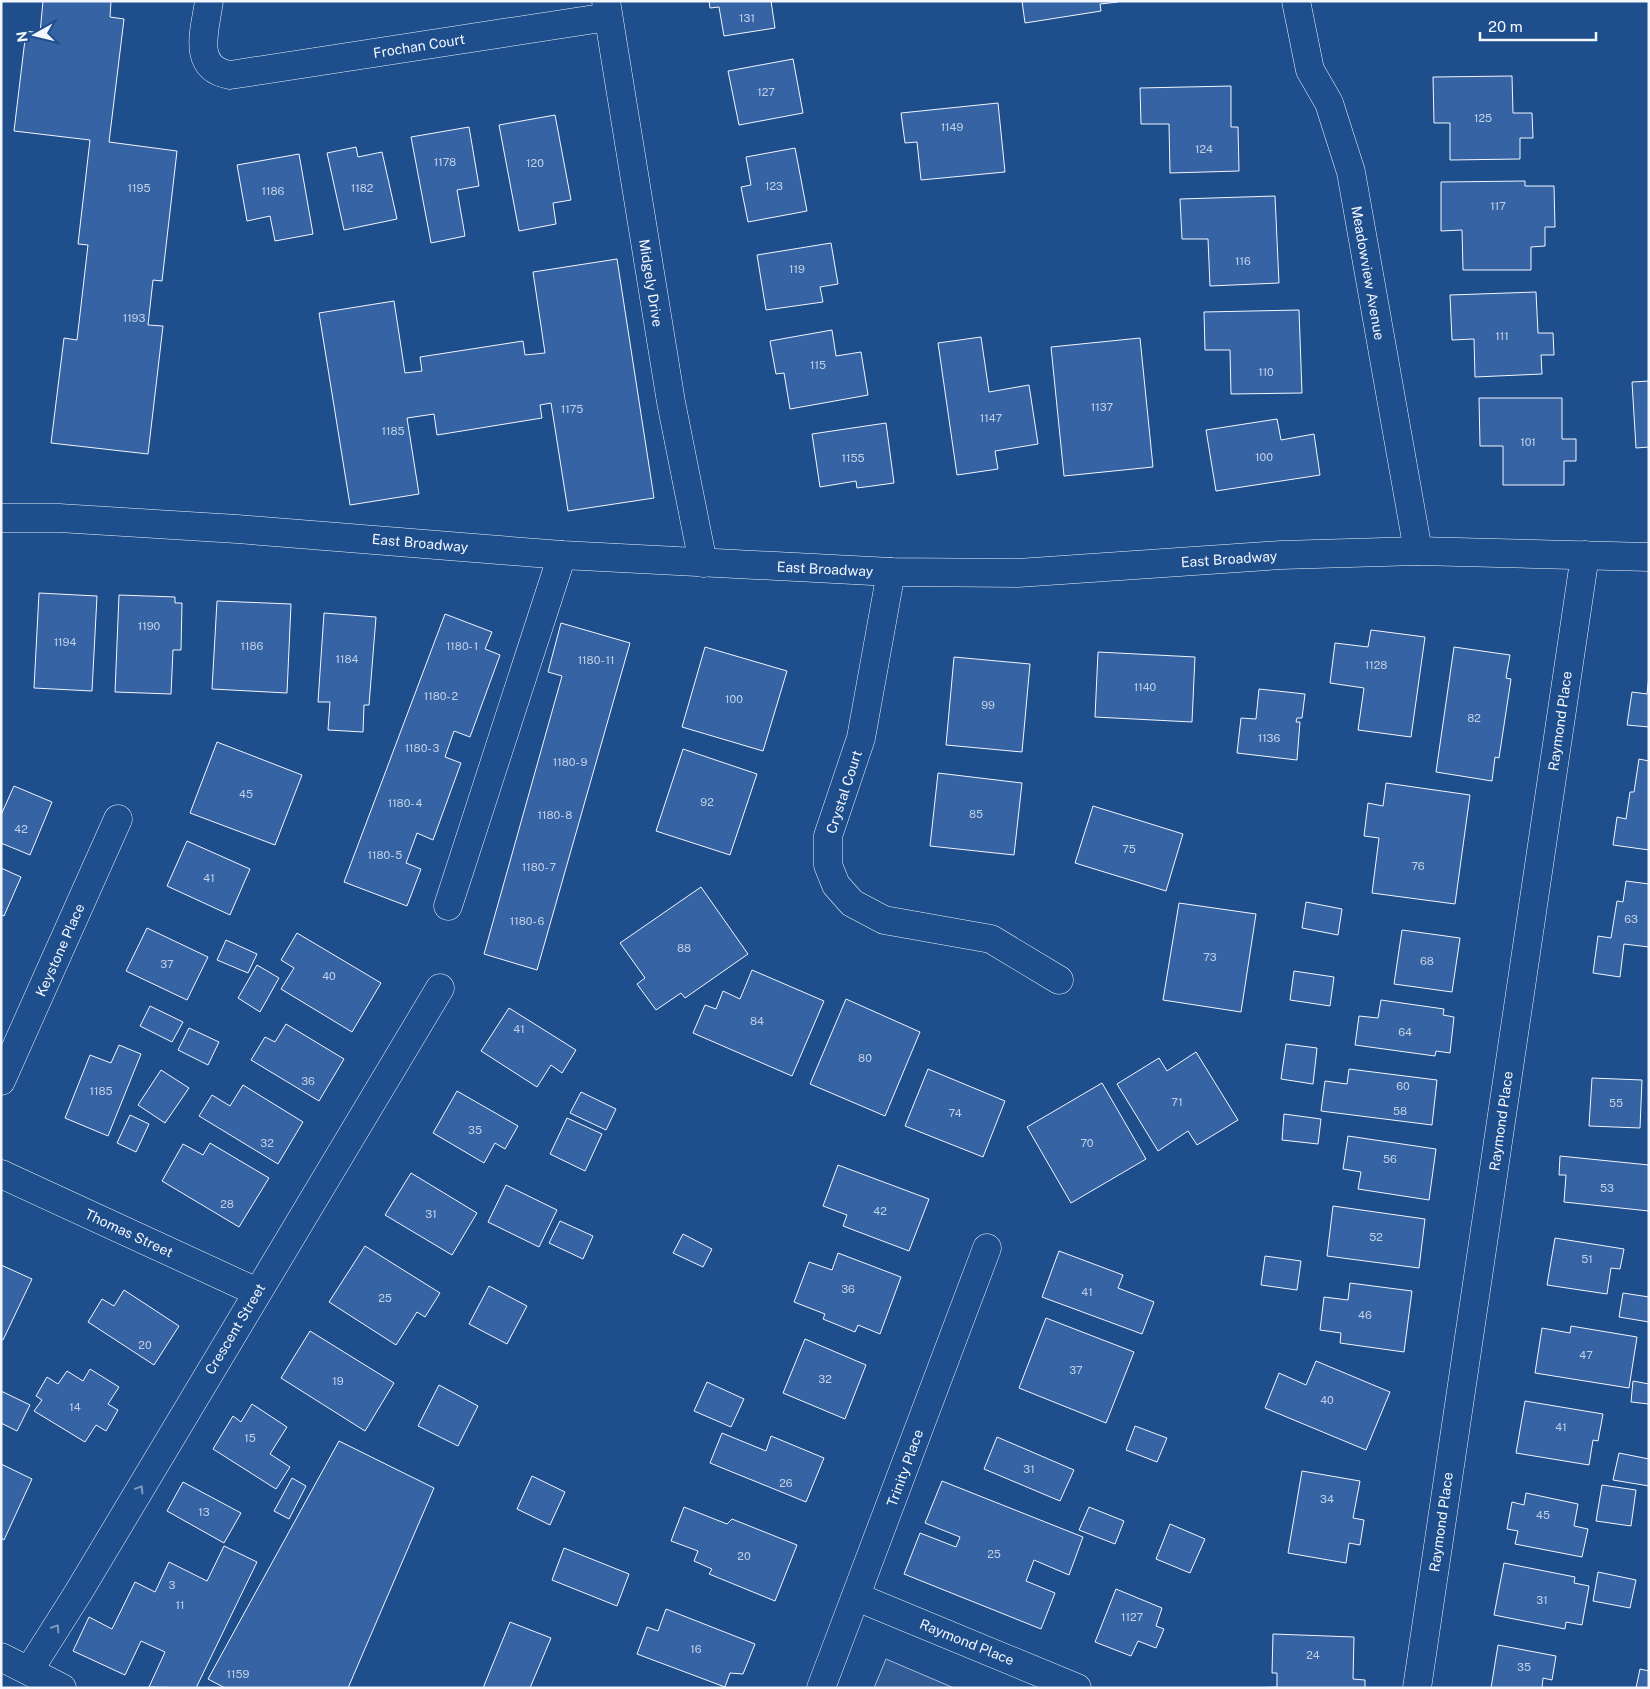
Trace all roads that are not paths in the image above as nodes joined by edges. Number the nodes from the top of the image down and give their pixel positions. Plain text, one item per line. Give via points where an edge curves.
1 (209, 1) edge
2 (1296, 1) edge
3 (607, 9) edge
4 (1, 518) edge
5 (1418, 551) junction
6 (562, 555) junction
7 (1584, 555) junction
8 (1649, 557) edge
9 (703, 563) junction
10 (891, 572) junction
11 (118, 818) dead end
12 (448, 906) dead end
13 (1059, 980) dead end
14 (440, 988) dead end
15 (1, 1081) edge
16 (1, 1174) edge
17 (987, 1248) dead end
18 (257, 1292) junction
19 (857, 1597) junction
20 (1, 1657) edge
21 (30, 1669) junction
22 (62, 1688) edge
23 (821, 1688) edge
24 (1077, 1688) edge
25 (1417, 1688) edge

1 - 3 street, Frochan Court via 203,47 208,65 218,73 230,75
2 - 5 street, Meadowview Avenue via 1310,70 1329,103 1351,172
3 - 9 street, Midgely Drive via 671,402
4 - 6 street, East Broadway via 59,518 237,529
5 - 7 street, East Broadway
5 - 10 street, East Broadway via 1281,555 1018,574
6 - 9 street, East Broadway
6 - 12 street
7 - 8 street, East Broadway
7 - 25 street, Raymond Place
9 - 10 street, East Broadway
10 - 13 street, Crystal Court via 862,738 828,836 828,865 836,885 852,903 884,920 991,939
11 - 15 street, Keystone Place
14 - 18 street, Crescent Street
16 - 18 street, Thomas Street
17 - 19 street, Trinity Place
21 -> 18 street, Crescent Street
19 - 23 street, Trinity Place
19 - 24 street, Raymond Place
20 - 21 street
21 - 22 street

